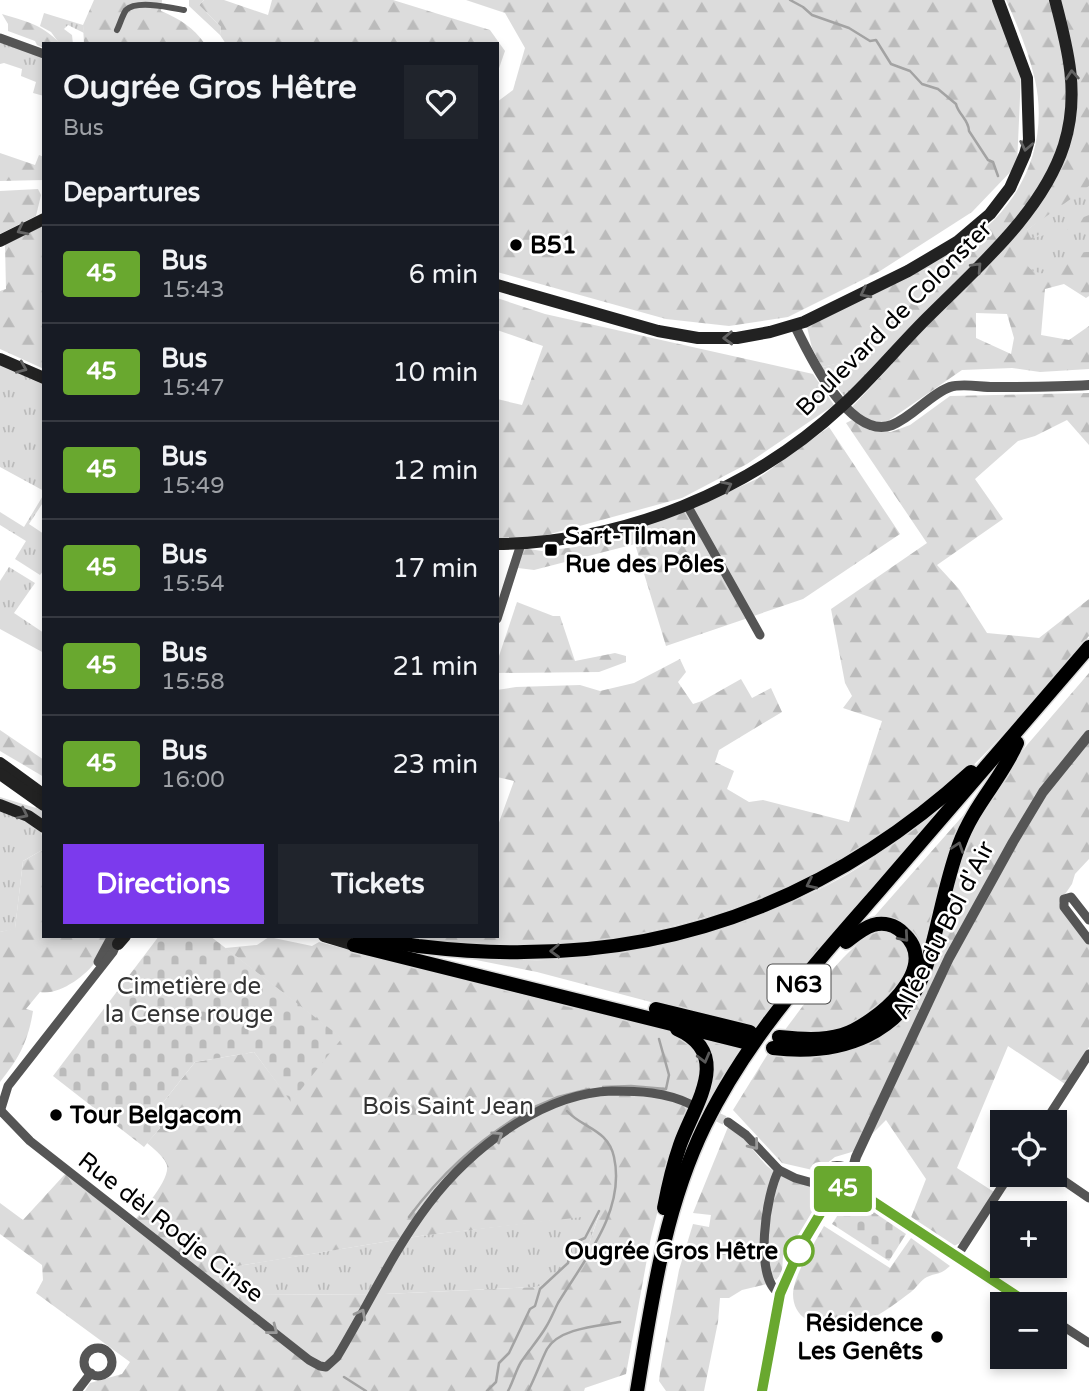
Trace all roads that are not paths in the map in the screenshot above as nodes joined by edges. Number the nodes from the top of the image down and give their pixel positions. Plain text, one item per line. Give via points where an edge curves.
1 (998, 0) edge
2 (1055, 0) edge
3 (184, 10) dead end
4 (117, 30) dead end
5 (0, 38) edge
6 (42, 53) edge
7 (42, 220) edge
8 (0, 241) edge
9 (499, 286) edge
10 (795, 326) junction
11 (0, 359) edge
12 (42, 377) edge
13 (1089, 385) edge
14 (844, 405) junction
15 (687, 505) junction
16 (499, 544) edge
17 (521, 544) junction
18 (499, 613) edge
19 (760, 635) dead end
20 (1089, 647) edge
21 (1089, 660) edge
22 (1089, 735) edge
23 (1017, 743) junction
24 (997, 753) junction
25 (0, 763) edge
26 (16, 773) junction
27 (0, 774) edge
28 (42, 787) edge
29 (42, 792) edge
30 (42, 804) edge
31 (0, 806) edge
32 (42, 826) edge
33 (1089, 920) edge
34 (119, 938) edge
35 (355, 940) edge
36 (1089, 940) edge
37 (846, 942) junction
38 (653, 1018) junction
39 (1089, 1054) edge
40 (0, 1085) edge
41 (1, 1097) edge
42 (690, 1104) tunnel mouth
43 (1053, 1110) edge
44 (0, 1111) edge
45 (728, 1122) tunnel mouth
46 (856, 1157) junction
47 (840, 1165) junction
48 (779, 1170) junction
49 (826, 1178) junction
50 (1067, 1183) edge
51 (845, 1184) junction
52 (1002, 1187) edge
53 (1089, 1198) edge
54 (826, 1204) junction
55 (661, 1251) junction
56 (957, 1256) junction
57 (1011, 1292) edge
58 (780, 1294) junction
59 (1067, 1329) edge
60 (1089, 1343) edge
61 (91, 1373) dead end
62 (77, 1391) edge
63 (637, 1391) edge
64 (646, 1391) edge
65 (762, 1391) edge

1 -> 10 main road via 1027,78 1029,140 1010,188 990,214 957,242 896,278
14 -> 2 main road, Boulevard de Colonster via 1007,236 1046,187 1065,144 1073,97 1070,60
3 - 4 street via 132,3
5 - 6 street
7 -> 8 main road
10 -> 9 main road via 737,338 698,338 657,331
10 - 14 street via 817,369
11 -> 12 main road
13 - 14 street via 951,387 884,428 869,426
15 -> 14 main road, Boulevard de Colonster via 753,472
15 - 17 main road, Boulevard de Colonster via 607,530
15 - 19 street
16 - 17 main road, Boulevard de Colonster
17 - 18 street
20 - 24 highway, N63
21 - 23 highway, N63
22 - 46 street, Allée du Bol d'Air via 1043,792 1013,842 944,969
23 - 37 highway, N63
37 -> 23 highway via 876,925 889,925 905,934 914,962 903,990 883,1012 843,1035 776,1043 816,1050 848,1044 879,1028 908,1001 927,965 967,826
24 -> 35 highway via 871,851 778,900 684,932 623,946 523,952
24 - 55 highway, N63 via 754,1039 704,1126 679,1186
25 - 26 main road
26 - 28 main road
26 - 29 main road
27 - 30 main road
31 -> 32 main road
33 - 36 street via 1071,897 1064,899 1064,907
34 - 40 street
34 - 41 street
35 - 38 highway
35 - 38 highway via 747,1037
37 - 64 highway, N63 via 762,1043 701,1154 671,1249
38 -> 55 highway via 692,1038 702,1048 707,1065 671,1176 658,1236
39 - 43 street
41 - 44 street
44 -> 42 street, Rue dèl Rodje Cinse via 30,1141 323,1367 337,1357 431,1198 494,1138 543,1109 586,1094 652,1092
45 -> 48 street
46 - 47 street
46 - 51 street, Allée du Bol d'Air
47 - 49 street via 832,1166
47 - 51 street via 847,1170
48 - 49 street via 811,1181
48 - 58 street via 767,1199 764,1239 770,1279
49 - 51 street
49 - 54 street
50 - 53 street
51 - 54 street
51 - 56 street
52 - 56 street
54 - 58 street
55 - 63 highway, N63
56 - 57 street
58 - 65 street
59 - 60 street
61 - 62 street

